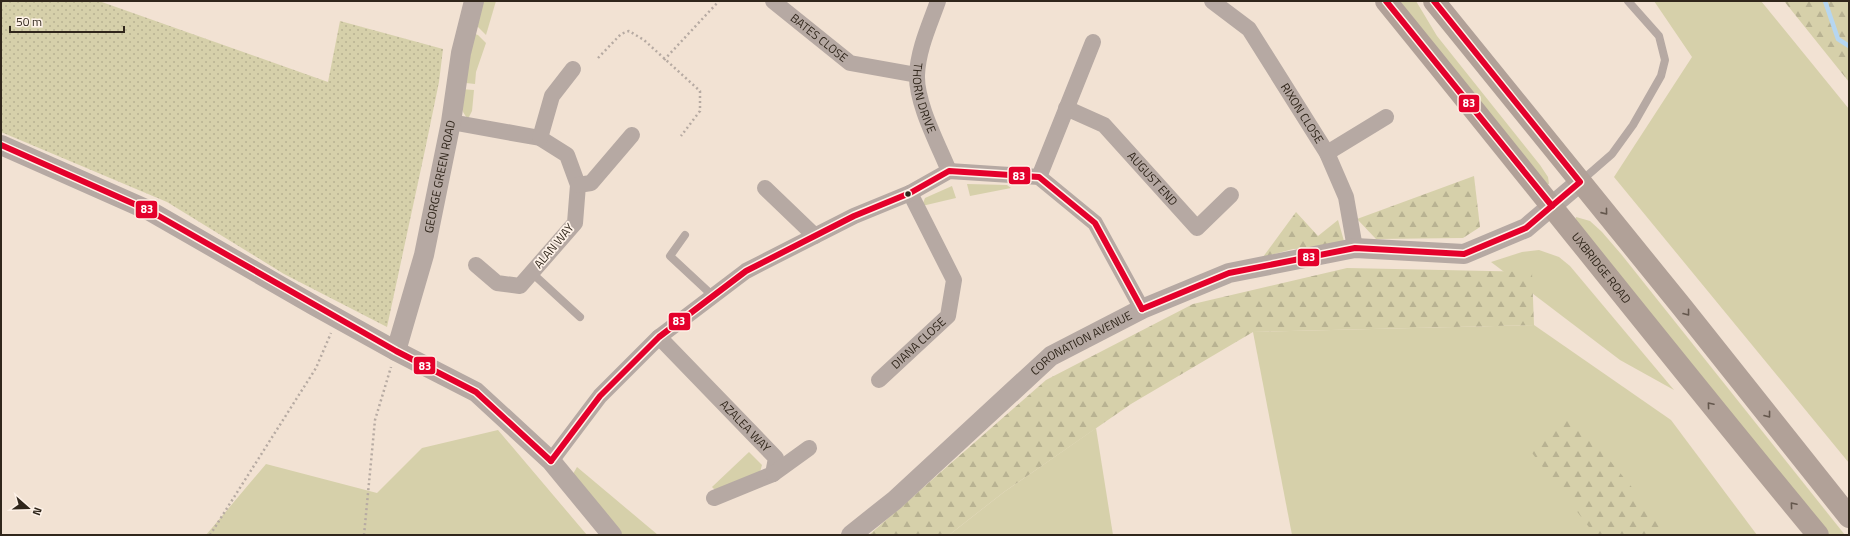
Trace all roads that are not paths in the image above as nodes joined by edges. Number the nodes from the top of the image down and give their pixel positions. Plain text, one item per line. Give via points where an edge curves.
1 (474, 1) edge
2 (773, 1) edge
3 (938, 1) edge
4 (1212, 1) edge
5 (1386, 1) edge
6 (1434, 1) edge
7 (1628, 1) edge
8 (1093, 42) dead end
9 (573, 69) dead end
10 (917, 76) junction
11 (1066, 108) junction
12 (1386, 117) dead end
13 (451, 122) junction
14 (632, 135) dead end
15 (540, 138) junction
16 (1, 145) edge
17 (1327, 153) junction
18 (949, 171) junction
19 (1039, 177) junction
20 (1580, 182) junction
21 (578, 185) junction
22 (765, 188) dead end
23 (910, 193) junction
24 (1231, 196) dead end
25 (1552, 206) junction
26 (685, 235) dead end
27 (815, 236) junction
28 (1355, 248) junction
29 (476, 265) dead end
30 (532, 273) junction
31 (713, 296) junction
32 (1142, 309) junction
33 (580, 317) dead end
34 (659, 337) junction
35 (396, 351) junction
36 (879, 380) dead end
37 (809, 448) dead end
38 (551, 461) junction
39 (773, 474) junction
40 (714, 498) dead end
41 (1849, 517) edge
42 (612, 535) edge
43 (851, 535) edge
44 (1818, 535) edge

1 - 13 street, GEORGE GREEN ROAD via 461,53
2 - 10 street, BATES CLOSE via 850,63
3 - 10 street, THORN DRIVE via 921,50
4 - 17 street, RIXON CLOSE via 1249,29
5 - 25 main road, UXBRIDGE ROAD
6 - 20 main road
7 - 20 lane via 1659,36 1665,60 1661,76 1633,125 1612,154
8 - 11 street
9 - 15 street via 552,96
10 - 18 street, THORN DRIVE via 922,106
11 - 19 street
11 - 24 street, AUGUST END via 1104,125 1197,228
12 - 17 street
13 - 15 street, ALAN WAY
13 - 35 street, GEORGE GREEN ROAD via 424,255
14 - 21 street via 591,183
15 - 21 street, ALAN WAY via 567,155
16 - 35 street via 150,211
17 - 28 street, RIXON CLOSE via 1346,197
18 - 19 street
18 - 23 street
19 - 32 street via 1095,223
20 - 25 street, CORONATION AVENUE
20 -> 41 main road
21 - 30 street, ALAN WAY via 575,223
22 - 27 street
23 - 27 street via 854,216
23 - 36 street, DIANA CLOSE via 954,280 948,316
25 - 28 street, CORONATION AVENUE via 1526,228 1464,254
44 -> 25 main road, UXBRIDGE ROAD via 1702,396
26 - 31 lane via 670,256
27 - 31 street via 746,271
28 - 32 street, CORONATION AVENUE via 1228,272
29 - 30 street, ALAN WAY via 498,283 520,286
30 - 33 lane
31 - 34 street
32 - 43 street, CORONATION AVENUE via 1051,356 895,500
34 - 38 street via 600,396
34 - 39 street, AZALEA WAY via 776,458
35 - 38 street via 476,392
37 - 39 street
38 - 42 street
39 - 40 street

